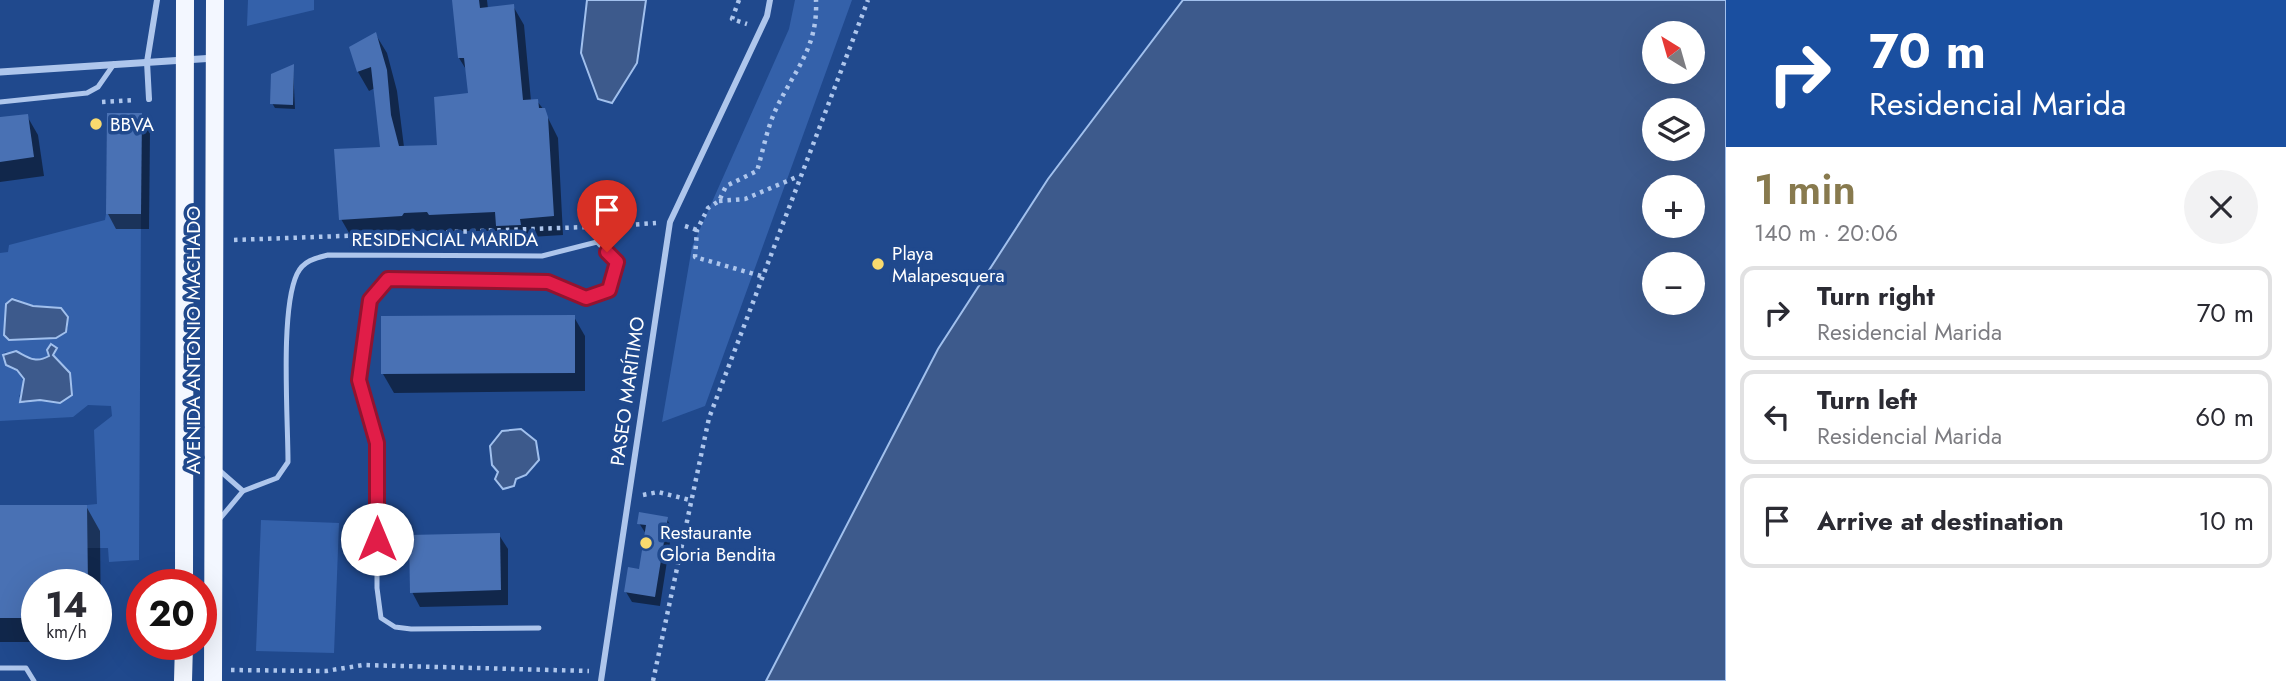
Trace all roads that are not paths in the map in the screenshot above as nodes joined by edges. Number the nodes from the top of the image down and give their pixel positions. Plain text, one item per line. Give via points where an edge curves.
1 (157, 0) edge
2 (186, 0) edge
3 (215, 0) edge
4 (770, 0) edge
5 (215, 58) junction
6 (186, 59) junction
7 (147, 62) junction
8 (114, 64) junction
9 (0, 72) edge
10 (149, 99) road end
11 (0, 102) edge
12 (214, 463) junction
13 (243, 491) junction
14 (214, 526) junction
15 (184, 569) edge
16 (539, 628) dead end
17 (184, 660) edge
18 (0, 668) edge
19 (213, 675) edge
20 (34, 681) edge
21 (183, 681) edge
22 (601, 681) edge

1 - 7 street
2 - 6 main road, AVENIDA ANTONIO MACHADO
3 - 5 main road, AVENIDA ANTONIO MACHADO
4 - 22 street, PASEO MARÍTIMO via 761,29 670,222
5 - 6 street
5 - 12 main road, AVENIDA ANTONIO MACHADO
6 - 7 street
6 - 15 main road, AVENIDA ANTONIO MACHADO
7 - 8 street
7 - 10 street
8 - 9 street
8 - 11 lane via 98,87 87,93
12 - 13 lane
12 - 14 main road, AVENIDA ANTONIO MACHADO
13 - 14 lane, RESIDENCIAL MARIDA
13 - 16 lane, RESIDENCIAL MARIDA via 277,478 288,462 289,313 297,274 308,260 328,255 542,256 597,242 617,262 609,290 586,298 548,282 388,279 370,300 365,326 359,380 377,443 381,618 411,629
14 - 19 main road, AVENIDA ANTONIO MACHADO
17 - 21 main road
18 - 20 lane via 26,668

